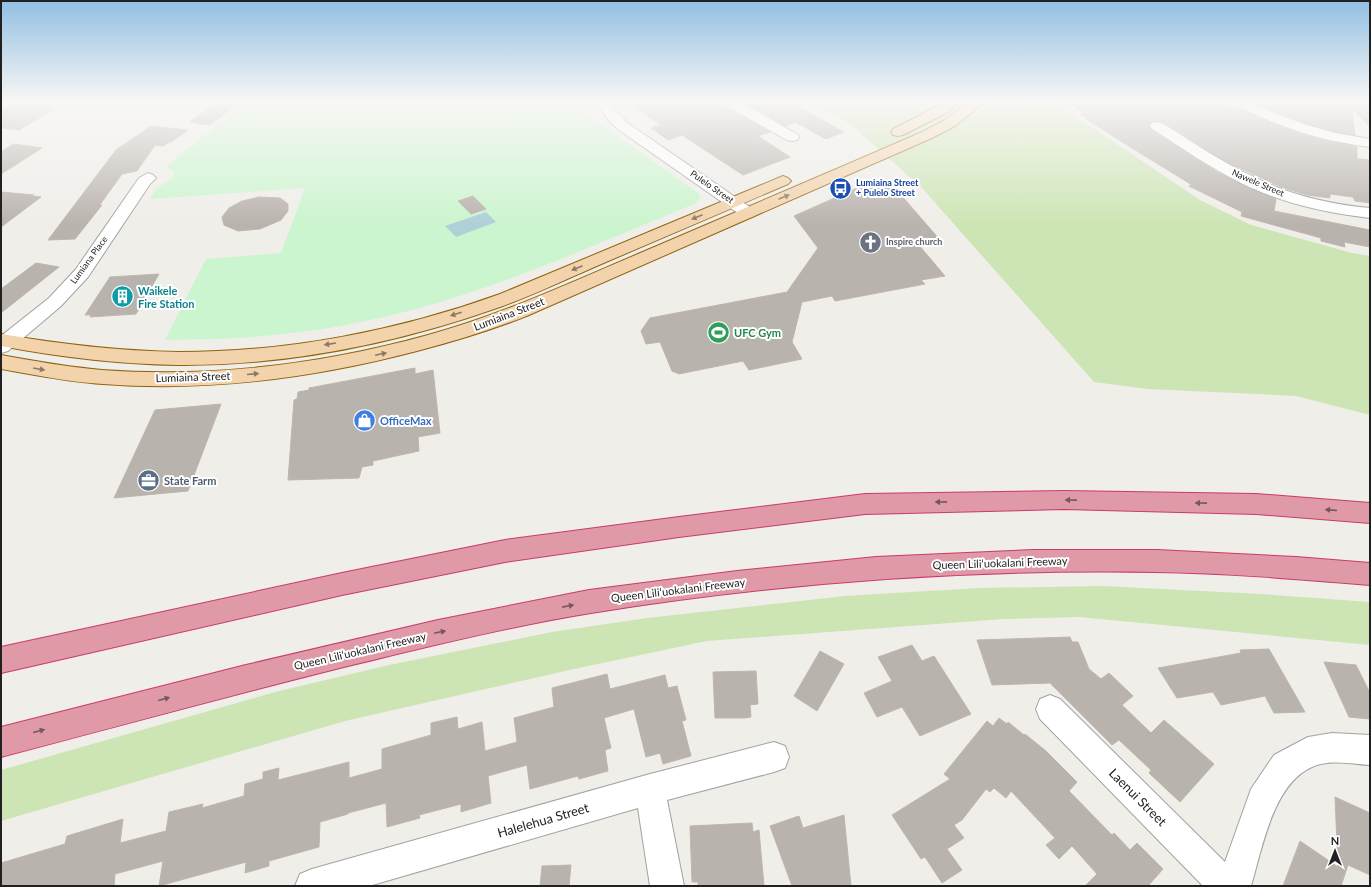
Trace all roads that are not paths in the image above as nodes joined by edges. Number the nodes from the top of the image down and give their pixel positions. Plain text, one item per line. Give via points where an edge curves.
1 (646, 142) edge
2 (910, 142) edge
3 (1184, 142) edge
4 (860, 149) dead end
5 (845, 155) dead end
6 (795, 176) dead end
7 (148, 178) dead end
8 (733, 202) junction
9 (748, 213) junction
10 (1370, 213) edge
11 (3, 343) edge
12 (1, 362) edge
13 (1370, 513) edge
14 (1370, 574) edge
15 (7, 658) edge
16 (1050, 709) dead end
17 (1, 742) edge
18 (1370, 750) edge
19 (774, 757) dead end
20 (650, 789) junction
21 (312, 886) edge
22 (667, 886) edge
23 (1226, 886) edge
24 (1234, 886) edge

1 - 8 street, Pulelo Street
9 -> 2 main road, Lumiaina Street
3 - 10 street, Nawele Street via 1231,171 1269,189 1315,204
4 - 5 main road
6 - 8 main road, Lumiaina Street
7 - 11 street, Lumiana Place via 82,273 55,302
8 - 9 street, Pulelo Street
8 -> 11 main road, Lumiaina Street via 493,303 362,338 281,352 204,358 104,354
12 -> 9 main road, Lumiaina Street via 54,372 158,379 258,374 344,362 402,349 499,319
13 -> 15 highway via 1256,504 1064,500 865,504 505,551
17 -> 14 highway, Queen Liliʻuokalani Freeway via 239,680 438,632 589,602 737,582 876,568 1033,561 1157,561
16 - 23 street, Laenui Street
18 - 24 street via 1332,748 1308,752 1285,766 1262,800
19 - 20 street, Halelehua Street
20 - 21 street, Halelehua Street
20 - 22 street

